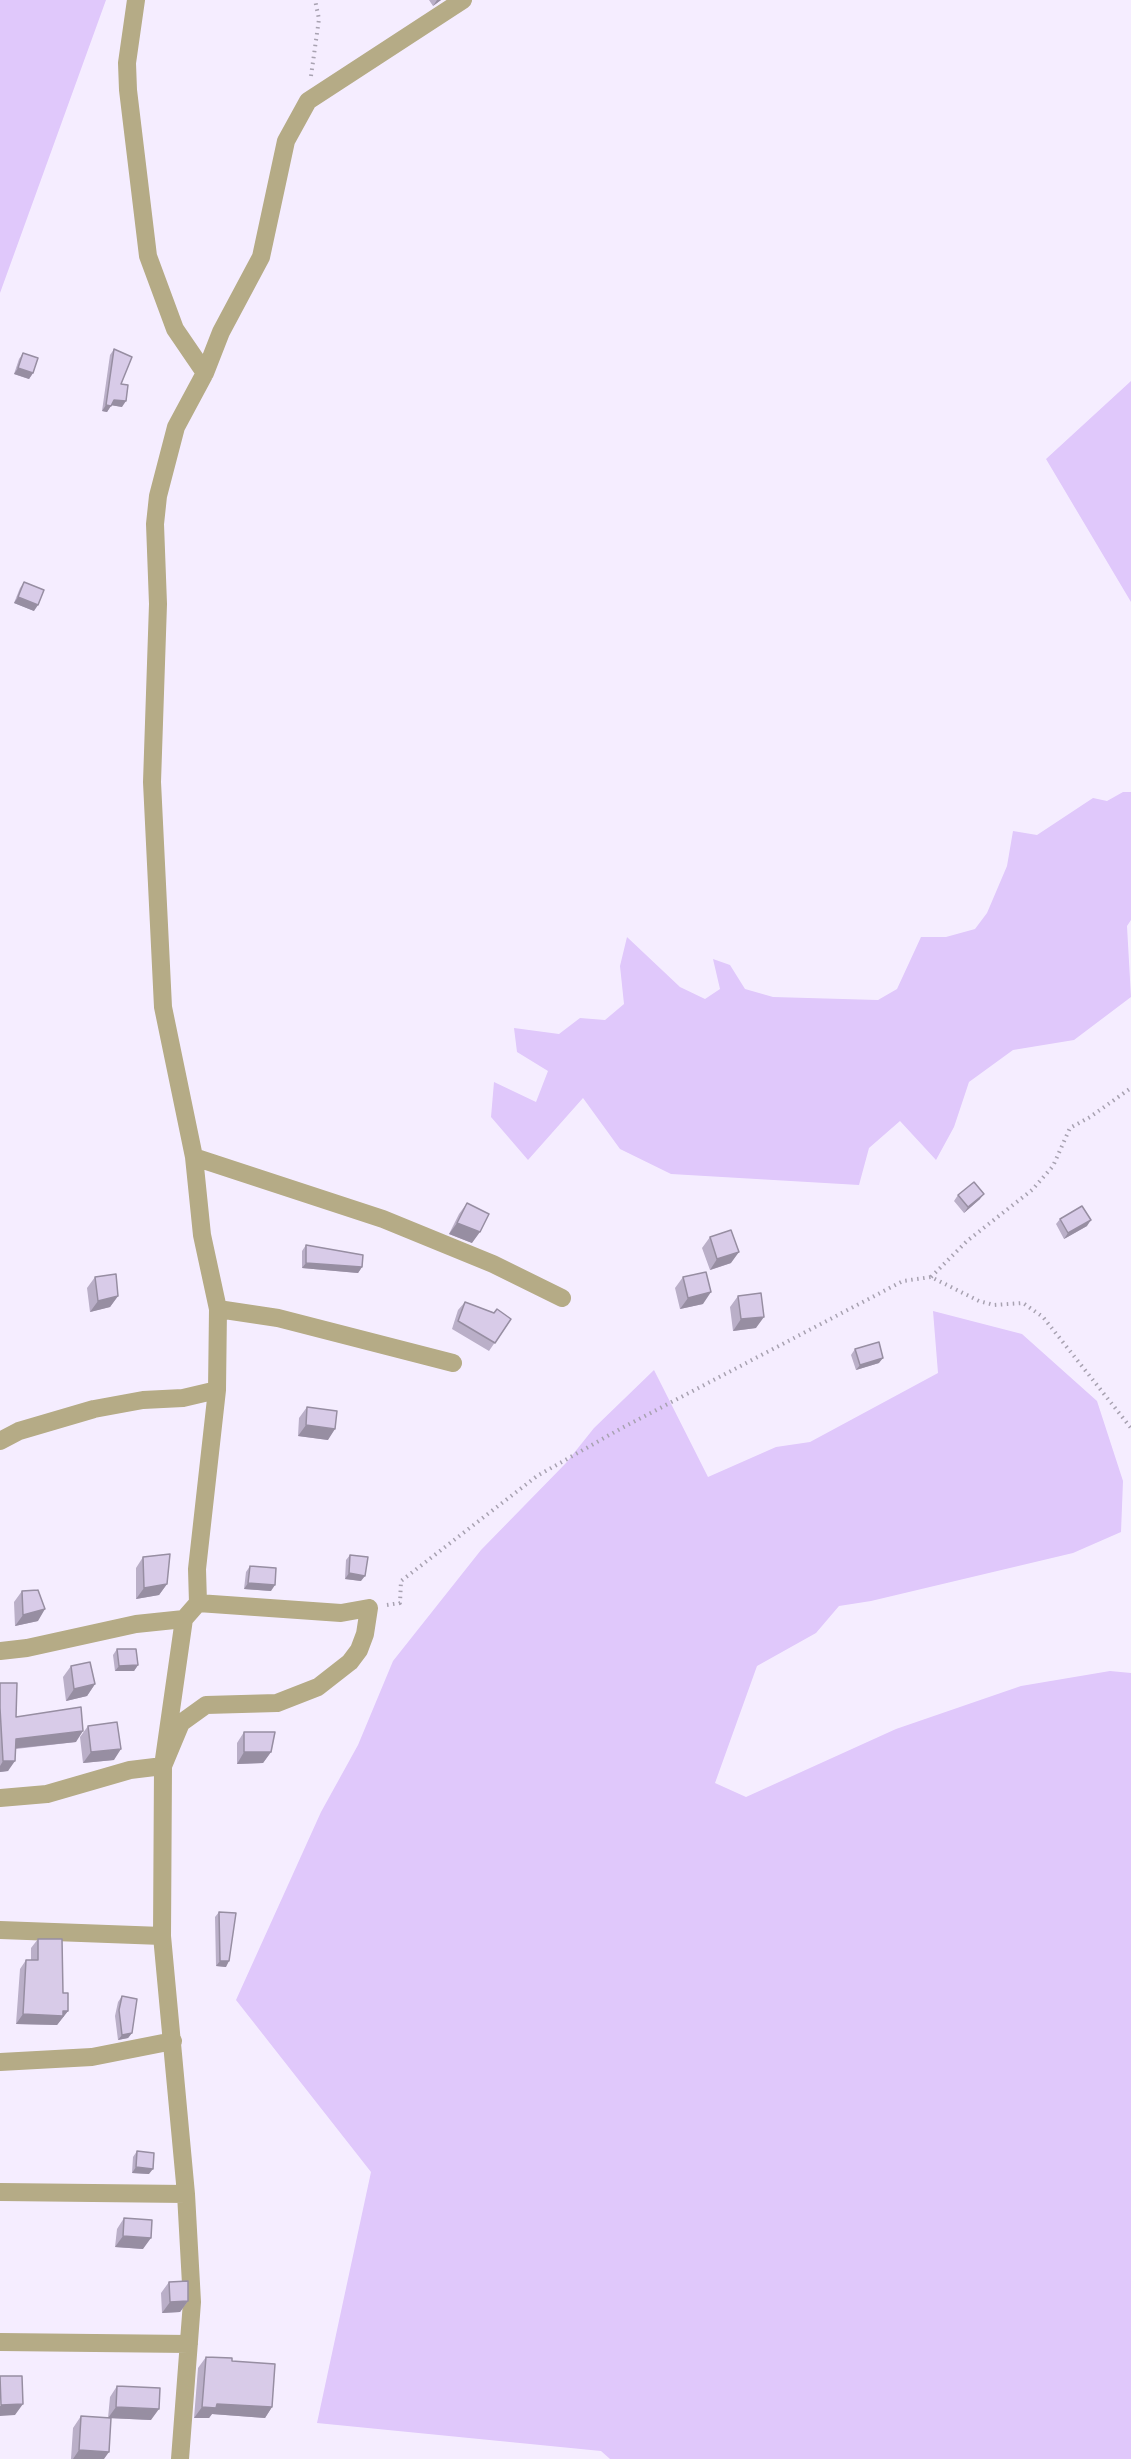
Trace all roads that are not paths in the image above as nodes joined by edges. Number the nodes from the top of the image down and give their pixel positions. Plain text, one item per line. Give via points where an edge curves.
1 (136, 0) edge
2 (463, 0) edge
3 (205, 373) junction
4 (194, 1157) junction
5 (562, 1298) dead end
6 (218, 1309) junction
7 (453, 1363) dead end
8 (217, 1390) junction
9 (0, 1441) edge
10 (198, 1603) junction
11 (184, 1619) junction
12 (0, 1651) edge
13 (163, 1766) junction
14 (0, 1798) edge
15 (0, 1930) edge
16 (162, 1936) junction
17 (173, 2041) junction
18 (0, 2062) edge
19 (0, 2192) edge
20 (186, 2194) junction
21 (0, 2342) edge
22 (189, 2344) junction
23 (180, 2459) edge

1 - 3 street via 127,63 128,90 148,256 175,329
2 - 3 street via 308,101 286,141 261,257 221,332
3 - 4 street via 176,427 155,524 158,603 152,782 163,1007
4 - 5 street via 383,1219 493,1264
4 - 6 street via 202,1235
6 - 7 street via 278,1318
6 - 8 street
8 - 9 street via 94,1409 19,1431
8 - 10 street via 197,1569
10 - 11 street
10 - 13 street via 341,1613 369,1608 359,1650 318,1687 277,1703 206,1705 181,1723
11 - 12 street via 136,1624
11 - 13 street
13 - 14 street via 130,1770 47,1794
13 - 16 street
15 - 16 street
16 - 17 street
17 - 18 street via 93,2057
17 - 20 street
19 - 20 street
20 - 22 street via 192,2302
21 - 22 street
22 - 23 street

